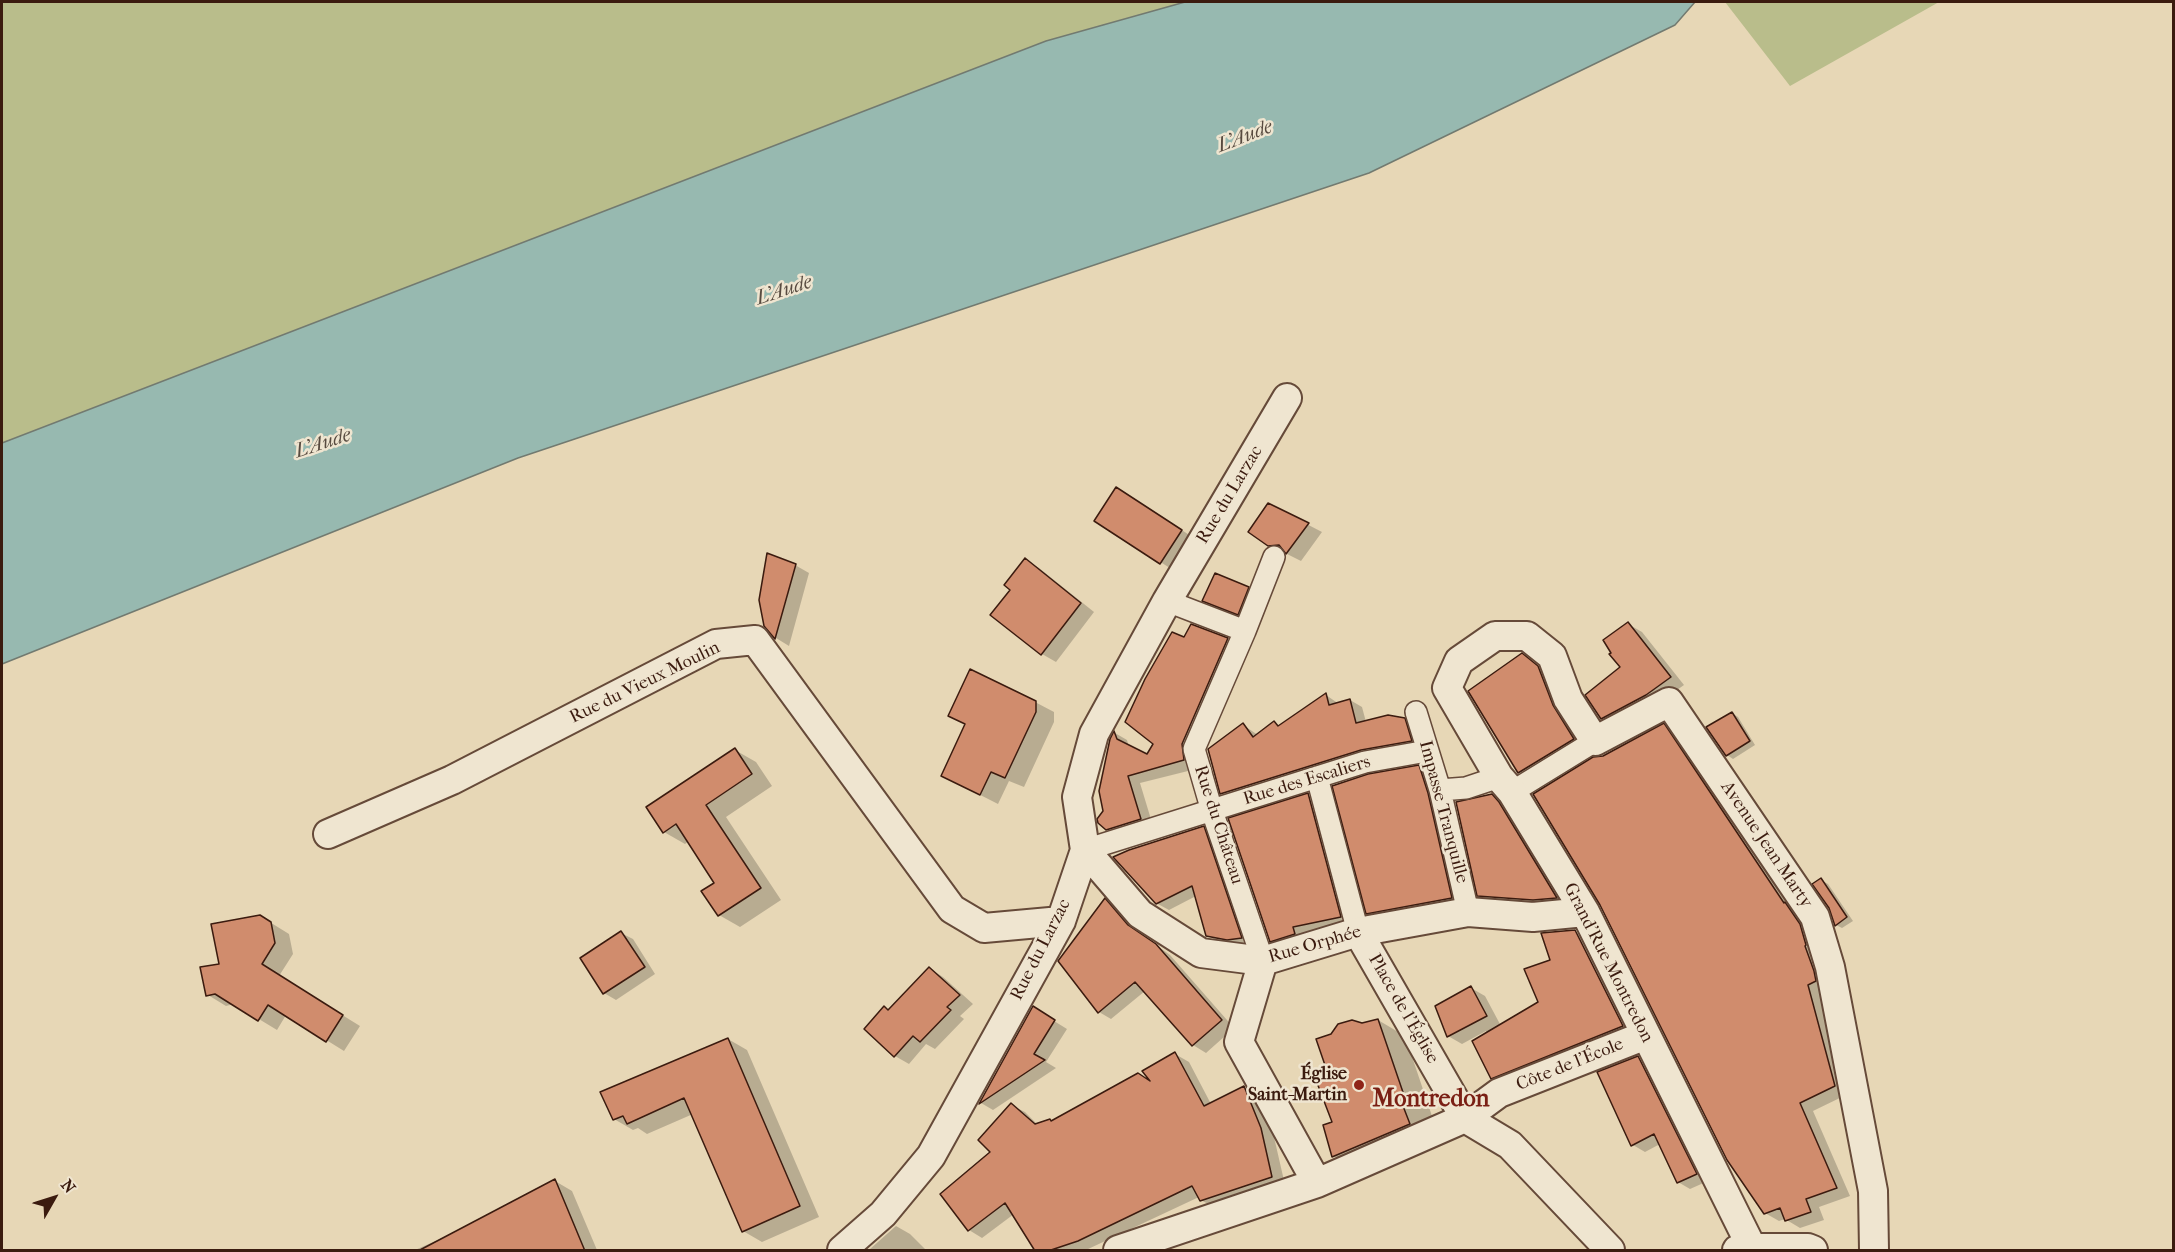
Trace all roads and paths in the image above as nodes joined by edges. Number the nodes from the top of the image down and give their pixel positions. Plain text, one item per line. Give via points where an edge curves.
1 (1287, 398) dead end
2 (1274, 557) dead end
3 (1167, 601) junction
4 (1245, 631) junction
5 (1416, 712) dead end
6 (1595, 741) junction
7 (1427, 752) junction
8 (1317, 777) junction
9 (1505, 784) junction
10 (1440, 790) junction
11 (1212, 811) junction
12 (328, 834) dead end
13 (1085, 850) junction
14 (1468, 912) junction
15 (1585, 912) junction
16 (1061, 921) junction
17 (1358, 932) junction
18 (1263, 962) junction
19 (1646, 1035) junction
20 (1465, 1118) junction
21 (1317, 1184) junction
22 (1748, 1250) edge
23 (842, 1251) edge
24 (1118, 1251) edge
25 (1610, 1251) edge
26 (1813, 1251) edge
27 (1874, 1251) edge

1 - 3 street, Rue du Larzac
2 - 4 street, Rue du Château
3 - 4 street
3 - 13 street, Rue du Larzac via 1094,734 1077,797
4 - 11 street, Rue du Château via 1194,749
5 - 7 street, Impasse Tranquille
6 - 9 street, Avenue Jean Marty
6 - 9 street, Grand'Rue Montredon via 1568,699 1552,656 1527,636 1495,636 1459,661 1447,688
6 - 27 street, Avenue Jean Marty via 1669,702 1815,917 1830,967 1873,1191
7 - 8 street, Rue des Escaliers via 1365,762
7 - 10 street, Impasse Tranquille
8 - 11 street, Rue des Escaliers
8 - 17 street
9 - 10 street, Avenue Jean Marty
9 - 15 street, Grand'Rue Montredon
10 - 14 street, Impasse Tranquille
11 - 13 street, Rue des Escaliers
11 - 18 street, Rue du Château
12 - 16 street, Rue du Vieux Moulin via 452,780 716,644 755,640 952,909 984,928
13 - 16 street, Rue du Larzac
13 - 18 street, Rue Orphée via 1140,914 1183,942 1201,953
14 - 15 street, Rue Orphée via 1533,917
14 - 17 street, Rue Orphée
15 - 19 street, Grand'Rue Montredon
16 - 23 street, Rue du Larzac via 931,1156 884,1214
17 - 18 street, Rue Orphée
17 - 20 street, Place de l'Église
18 - 21 street via 1239,1042
19 - 20 street, Côte de l'École via 1499,1093
19 - 22 street, Grand'Rue Montredon
20 - 21 street, Côte de l'École
20 - 25 street via 1510,1145
21 - 24 street, Côte de l'École
22 - 26 street

